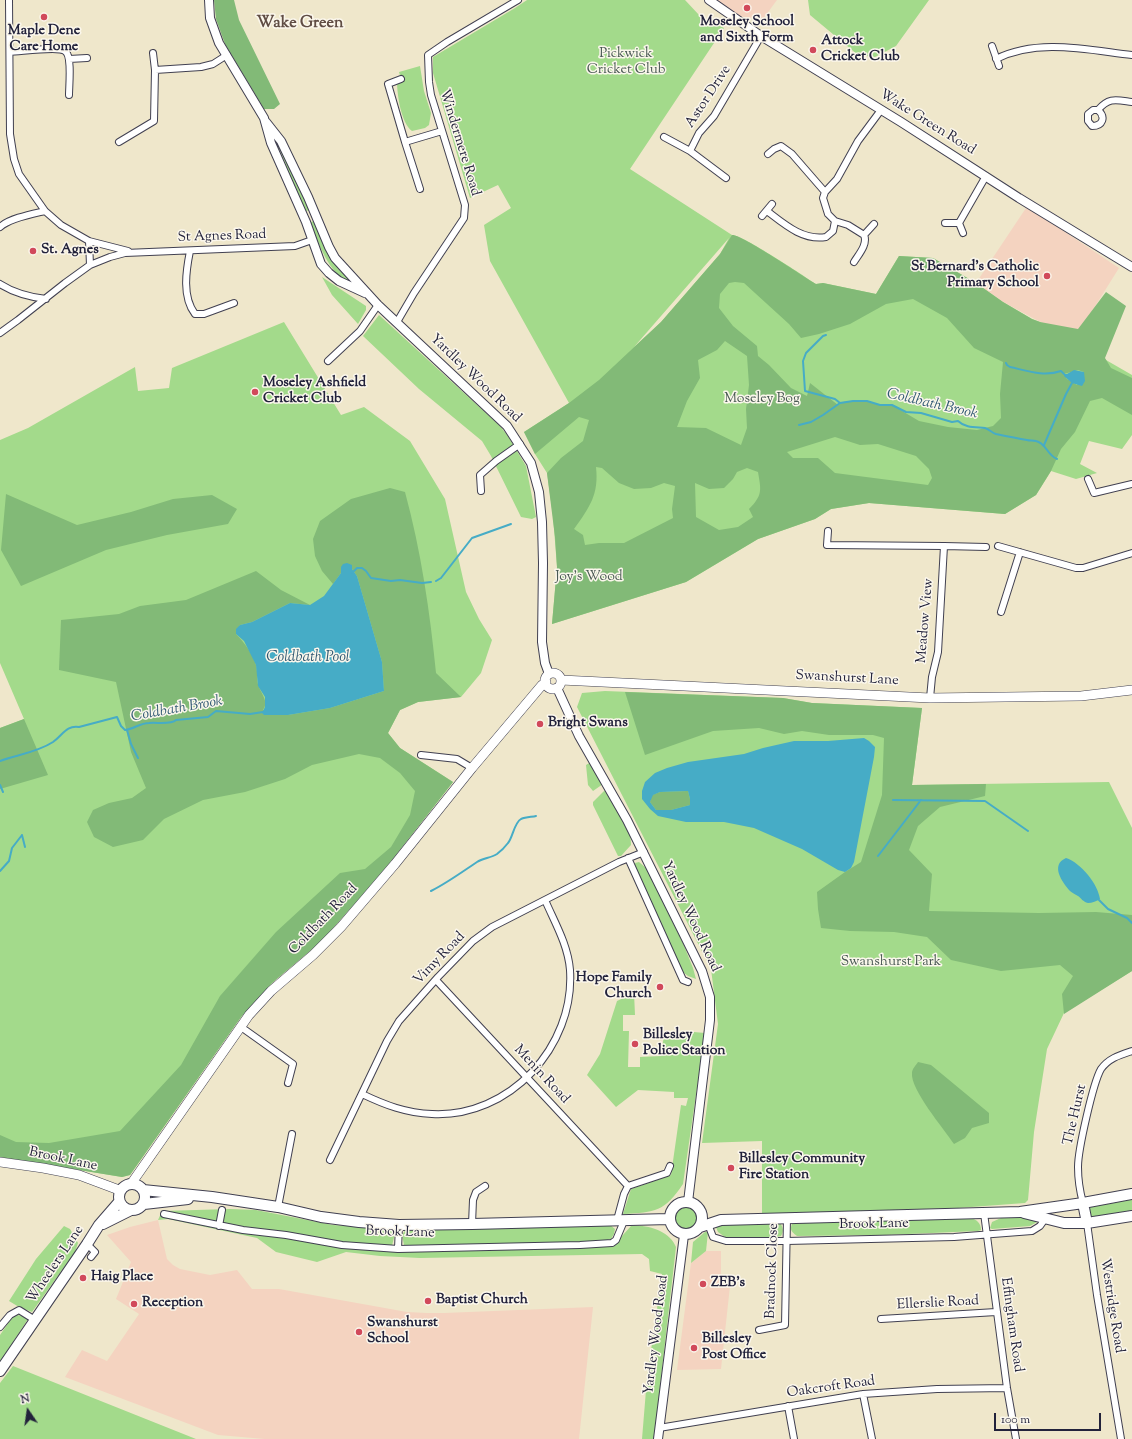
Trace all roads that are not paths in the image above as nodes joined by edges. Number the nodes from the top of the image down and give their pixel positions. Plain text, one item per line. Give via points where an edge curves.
1 (9, 0) edge
2 (209, 0) edge
3 (518, 0) edge
4 (708, 0) edge
5 (761, 36) junction
6 (992, 46) dead end
7 (10, 52) junction
8 (153, 53) dead end
9 (1132, 55) edge
10 (227, 56) junction
11 (87, 58) dead end
12 (69, 59) junction
13 (996, 59) junction
14 (999, 66) dead end
15 (154, 70) junction
16 (401, 79) dead end
17 (69, 95) dead end
18 (1132, 102) edge
19 (881, 110) junction
20 (1098, 110) dead end
21 (266, 122) junction
22 (442, 131) junction
23 (664, 137) dead end
24 (119, 142) dead end
25 (405, 142) junction
26 (690, 151) junction
27 (768, 154) dead end
28 (986, 176) junction
29 (726, 178) dead end
30 (420, 190) dead end
31 (825, 192) junction
32 (772, 204) dead end
33 (45, 211) junction
34 (767, 211) junction
35 (762, 216) dead end
36 (317, 217) junction
37 (836, 221) junction
38 (306, 222) junction
39 (945, 223) dead end
40 (959, 223) junction
41 (874, 224) dead end
42 (0, 227) edge
43 (963, 233) dead end
44 (864, 235) junction
45 (312, 240) junction
46 (89, 241) junction
47 (190, 251) junction
48 (132, 253) junction
49 (854, 262) dead end
50 (90, 266) junction
51 (1132, 266) edge
52 (0, 284) edge
53 (368, 295) junction
54 (46, 299) junction
55 (234, 303) dead end
56 (378, 305) junction
57 (396, 322) junction
58 (0, 333) edge
59 (328, 361) dead end
60 (520, 444) junction
61 (1088, 479) dead end
62 (1132, 484) edge
63 (481, 491) dead end
64 (828, 531) dead end
65 (944, 546) junction
66 (998, 546) dead end
67 (986, 547) dead end
68 (1020, 552) junction
69 (1132, 553) edge
70 (1001, 612) dead end
71 (548, 678) junction
72 (559, 684) junction
73 (1132, 690) edge
74 (930, 698) junction
75 (421, 755) dead end
76 (472, 768) junction
77 (644, 852) junction
78 (628, 858) junction
79 (545, 900) junction
80 (436, 980) junction
81 (688, 982) dead end
82 (240, 1027) junction
83 (1132, 1051) edge
84 (528, 1078) junction
85 (288, 1083) dead end
86 (362, 1094) junction
87 (292, 1134) dead end
88 (330, 1160) dead end
89 (0, 1162) edge
90 (670, 1166) dead end
91 (131, 1184) junction
92 (485, 1186) dead end
93 (628, 1186) junction
94 (119, 1190) junction
95 (143, 1190) junction
96 (1132, 1194) edge
97 (212, 1197) junction
98 (119, 1202) junction
99 (688, 1202) junction
100 (1083, 1203) junction
101 (144, 1204) junction
102 (278, 1207) junction
103 (131, 1210) junction
104 (222, 1210) dead end
105 (701, 1211) junction
106 (1020, 1212) junction
107 (984, 1213) junction
108 (164, 1214) dead end
109 (1132, 1216) edge
110 (787, 1218) junction
111 (669, 1219) junction
112 (1044, 1219) junction
113 (620, 1220) junction
114 (721, 1220) junction
115 (1087, 1223) junction
116 (399, 1224) junction
117 (472, 1224) junction
118 (99, 1225) junction
119 (704, 1225) junction
120 (219, 1226) junction
121 (684, 1235) junction
122 (987, 1235) junction
123 (787, 1241) junction
124 (87, 1244) junction
125 (398, 1249) junction
126 (91, 1257) dead end
127 (996, 1312) junction
128 (881, 1319) dead end
129 (35, 1320) junction
130 (0, 1327) edge
131 (758, 1330) dead end
132 (0, 1371) edge
133 (1007, 1388) junction
134 (863, 1394) junction
135 (788, 1406) junction
136 (659, 1428) junction
137 (658, 1439) edge
138 (794, 1439) edge
139 (872, 1439) edge
140 (1016, 1439) edge
141 (1120, 1439) edge

1 - 7 street, St Agnes Road
2 - 10 street, Yardley Wood Road via 210,18
3 - 22 street, Windermere Road via 428,56 431,95
4 - 5 street, Wake Green Road
5 - 19 street, Wake Green Road
5 - 26 street, Astor Drive via 714,116 699,133
6 - 13 street
7 - 12 street via 62,49
7 - 33 street, St Agnes Road via 10,134 14,159 19,174
8 - 15 street
9 - 13 street via 1058,47 1016,51
10 - 15 street via 201,67
10 - 21 street, Yardley Wood Road
11 - 12 street
12 - 17 street
13 - 14 street
15 - 24 street via 154,121
16 - 25 street via 388,84
18 - 20 street via 1113,100 1103,104
19 - 28 street, Wake Green Road
19 - 31 street via 858,141 837,179
21 - 36 street, Yardley Wood Road via 281,141
21 - 38 street, Yardley Wood Road via 271,143
22 - 25 street
22 - 57 street, Windermere Road via 465,205 464,218
23 - 26 street, Astor Drive
25 - 30 street
26 - 29 street, Astor Drive
27 - 31 street via 781,146 792,154
28 - 40 street
28 - 51 street, Wake Green Road
31 - 37 street via 828,214
32 - 34 street
33 - 42 street
33 - 46 street, St Agnes Road via 61,225
34 - 35 street
34 - 37 street via 798,232 812,237 826,237 833,230
36 - 38 street
36 - 53 street, Yardley Wood Road via 335,258
37 - 44 street
38 - 45 street, Yardley Wood Road
39 - 40 street
40 - 43 street
41 - 44 street
44 - 49 street via 865,244
45 - 47 street, St Agnes Road via 295,246
45 - 53 street, Yardley Wood Road via 321,264 329,274
46 - 48 street, St Agnes Road
46 - 50 street
47 - 48 street, St Agnes Road
47 - 55 street via 187,268 188,295 190,308 195,314 204,314
48 - 50 street, St Agnes Road via 110,257
50 - 54 street, St Agnes Road
52 - 54 street via 32,297
53 - 56 street, Yardley Wood Road
54 - 58 street, St Agnes Road
56 - 57 street, Yardley Wood Road
56 - 59 street via 360,331
57 - 60 street, Yardley Wood Road via 507,426
60 - 63 street via 480,475
60 - 71 street, Yardley Wood Road via 531,463 539,492 543,548 542,642
61 - 62 street via 1094,493
64 - 65 street via 827,545
65 - 67 street
65 - 74 street, Meadow View via 938,652
66 - 68 street
68 - 69 street via 1076,568
68 - 70 street
71 - 72 main road via 556,674
71 - 72 main road via 549,688
71 - 76 main road, Coldbath Road
72 - 74 main road, Swanshurst Lane
72 - 77 street, Yardley Wood Road via 579,736
73 - 74 main road, Swanshurst Lane via 1081,696
75 - 76 street via 457,759
76 - 82 main road, Coldbath Road via 341,927 313,955 270,990
77 - 78 street, Vimy Road
77 - 99 street, Yardley Wood Road via 702,971 710,997 710,1020
78 - 79 street, Vimy Road
78 - 81 street via 683,980
79 - 80 street, Vimy Road via 492,927 473,941
79 - 84 street via 565,943 570,987 564,1020 556,1038 546,1056
80 - 84 street, Menin Road
80 - 86 street, Vimy Road via 399,1021
82 - 85 street via 293,1064
82 - 91 main road, Coldbath Road
83 - 100 street, The Hurst via 1112,1058 1102,1069 1095,1085 1078,1167
84 - 86 street via 491,1103 454,1113 411,1112 388,1107
84 - 93 street, Menin Road
86 - 88 street, Vimy Road
87 - 102 street
89 - 94 main road, Brook Lane via 79,1175
90 - 93 street via 667,1173
91 - 94 main road
91 - 95 main road
92 - 117 street via 476,1192 473,1200
93 - 113 street via 624,1194
94 - 98 main road
95 - 97 main road, Brook Lane
95 - 101 main road
96 - 100 main road, Brook Lane
97 - 101 main road, Brook Lane
97 - 102 main road, Brook Lane
98 - 103 main road
98 - 118 main road, Wheelers Lane
99 - 105 main road
99 - 111 main road via 680,1202 674,1206
100 - 106 main road, Brook Lane
100 - 115 main road
101 - 103 main road via 136,1210
102 - 116 main road, Brook Lane via 322,1217
103 - 118 main road, Wheelers Lane
104 - 120 street
105 - 114 main road, Brook Lane
105 - 119 main road
106 - 107 main road, Brook Lane
106 - 112 main road, Brook Lane
107 - 110 main road, Brook Lane
107 - 122 street, Effingham Road
108 - 120 street, Brook Lane
109 - 115 main road, Brook Lane
110 - 114 main road, Brook Lane
110 - 123 street, Bradnock Close
111 - 113 main road, Brook Lane
111 - 121 main road via 673,1230
112 - 115 main road, Brook Lane via 1064,1223
112 - 122 street, Brook Lane via 1040,1226 1032,1231
113 - 117 main road, Brook Lane
113 - 125 street, Brook Lane via 616,1240 612,1243
114 - 119 main road, Brook Lane
115 - 141 street, Westridge Road
116 - 117 main road, Brook Lane
116 - 125 street
118 - 124 main road, Wheelers Lane
119 - 121 main road via 693,1233
119 - 123 street, Brook Lane via 713,1237 726,1241
120 - 125 street, Brook Lane via 342,1245
121 - 136 street, Yardley Wood Road
122 - 123 street, Brook Lane via 954,1238
122 - 127 street, Effingham Road
123 - 131 street, Bradnock Close via 785,1325
124 - 126 street via 95,1252
124 - 129 main road, Wheelers Lane
127 - 128 street, Ellerslie Road
127 - 133 street, Effingham Road
129 - 130 street, Wheelers Lane via 19,1310 10,1315
129 - 132 main road, Wheelers Lane
133 - 134 street, Oakcroft Road
133 - 140 street, Effingham Road
134 - 135 street, Oakcroft Road
134 - 139 street
135 - 136 street, Oakcroft Road
135 - 138 street
136 - 137 street, Yardley Wood Road

